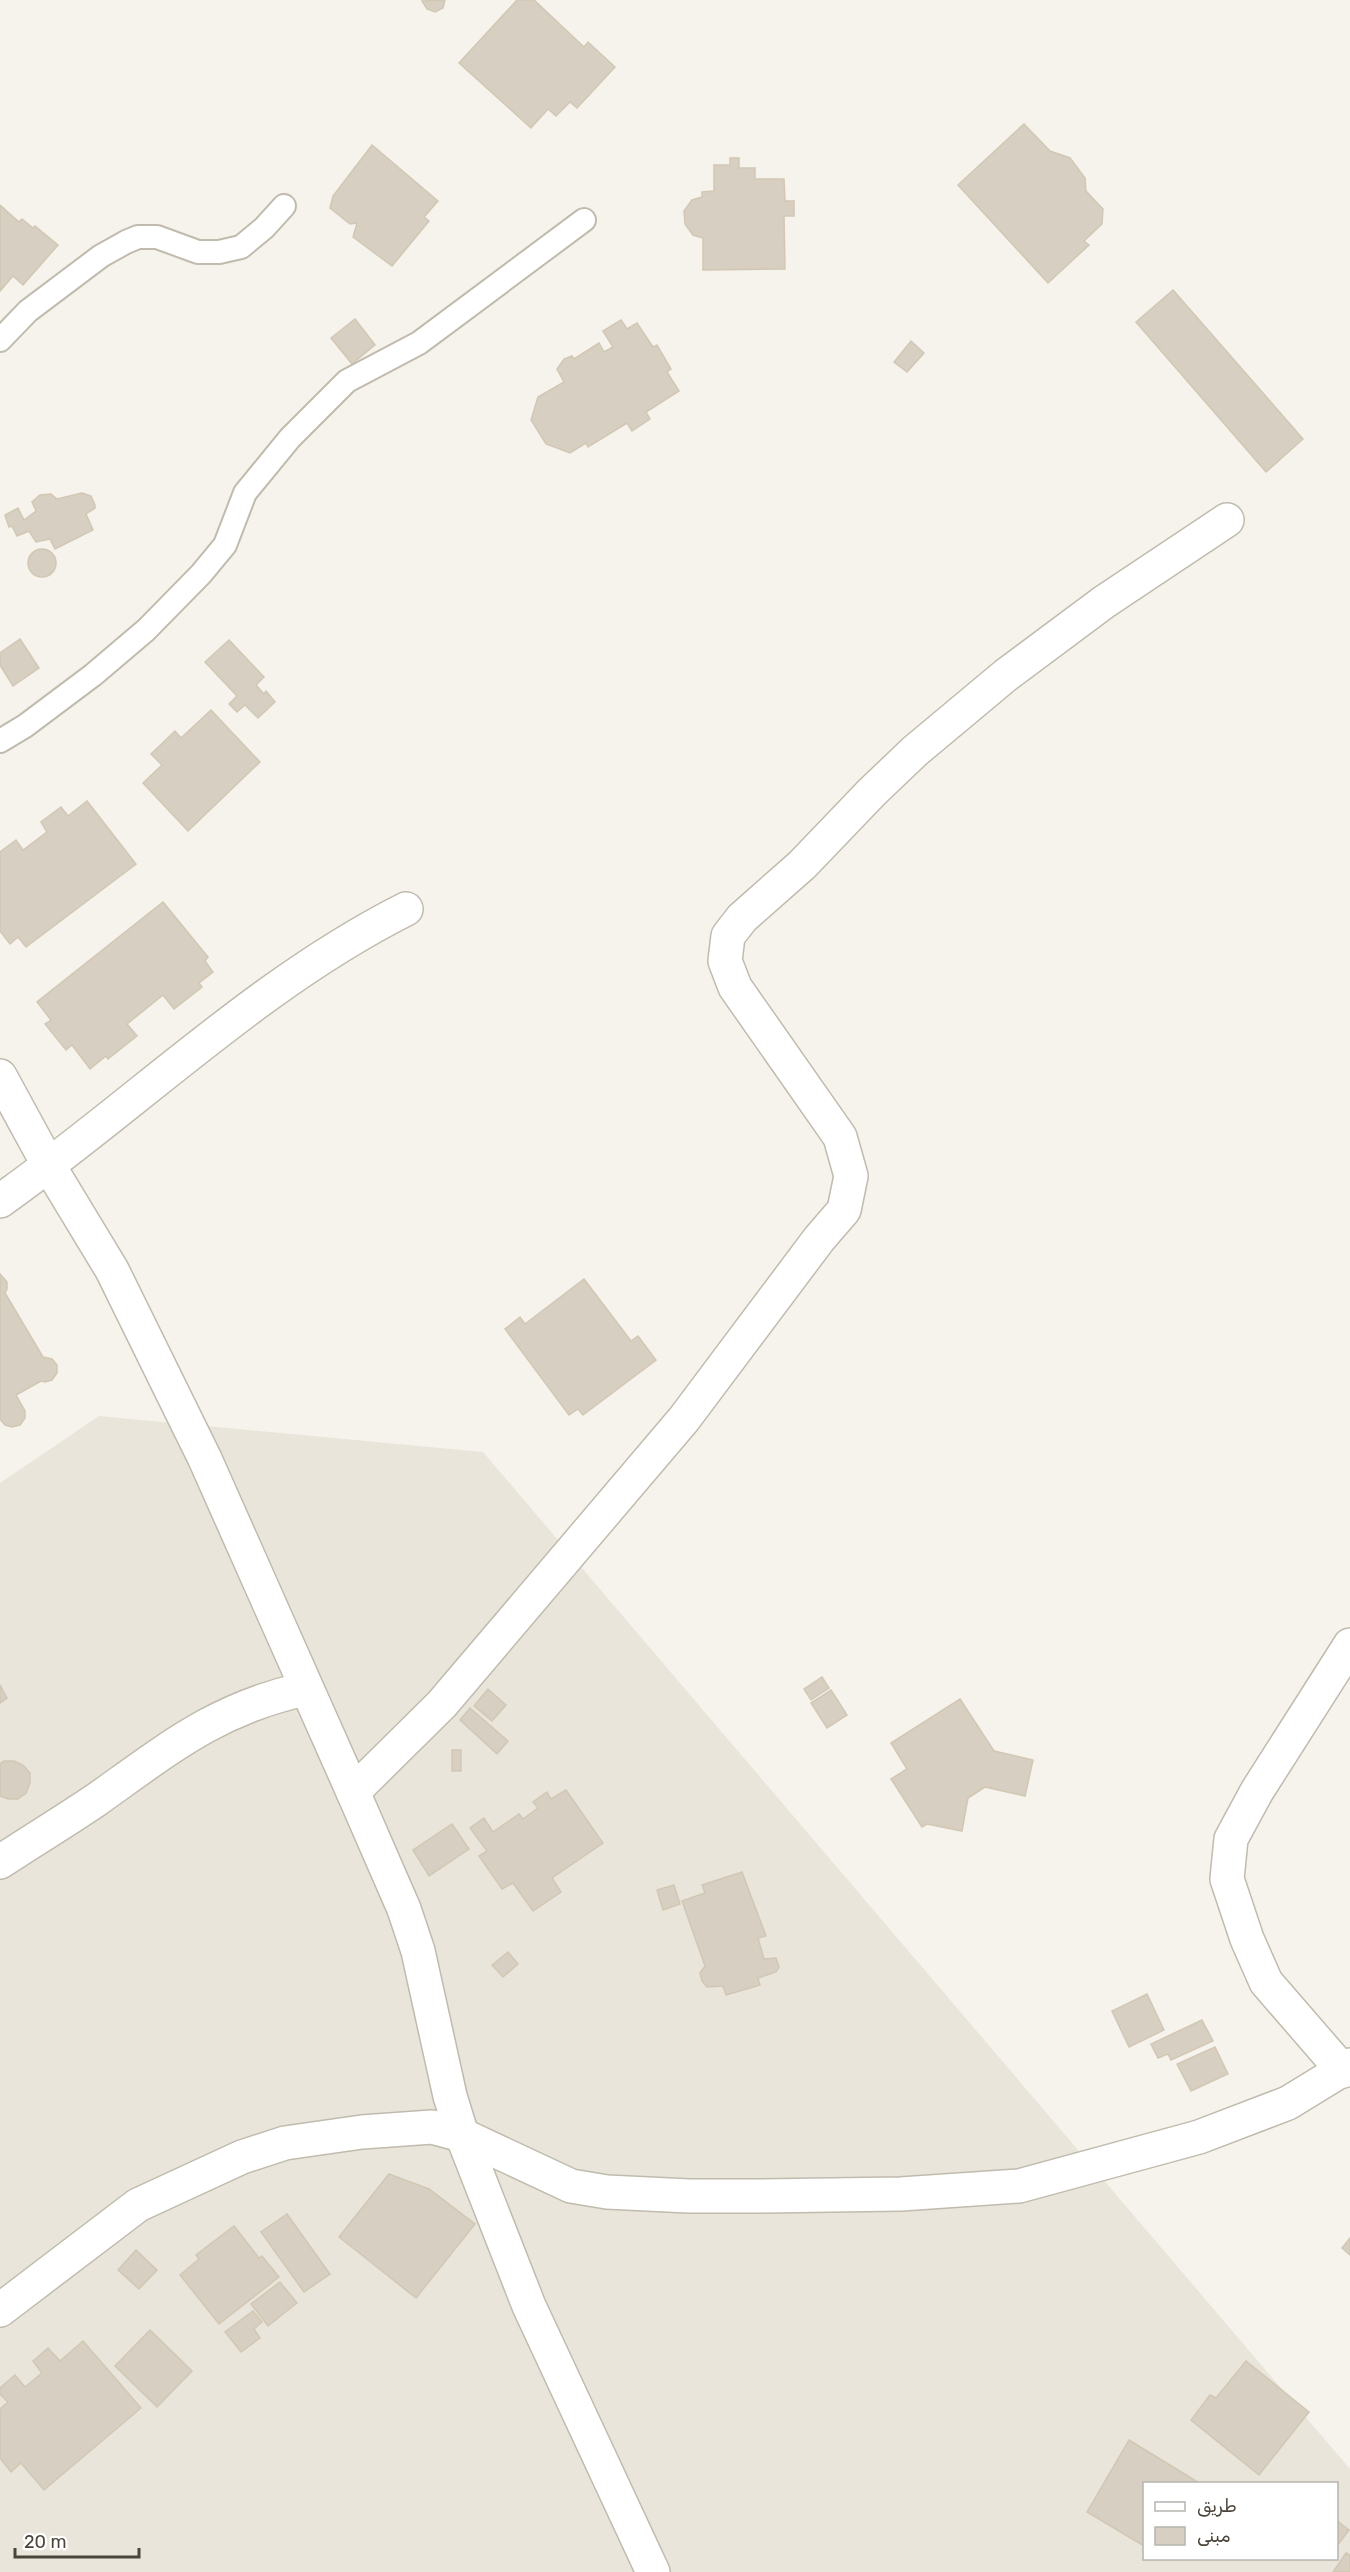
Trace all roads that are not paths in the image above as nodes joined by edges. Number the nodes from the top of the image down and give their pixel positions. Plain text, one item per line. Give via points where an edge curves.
1 (284, 206) dead end
2 (584, 220) dead end
3 (0, 340) edge
4 (1227, 520) dead end
5 (0, 741) edge
6 (406, 909) dead end
7 (0, 1076) edge
8 (49, 1166) junction
9 (0, 1201) edge
10 (1350, 1645) edge
11 (305, 1689) junction
12 (353, 1792) junction
13 (0, 1862) edge
14 (1346, 2068) edge
15 (462, 2135) junction
16 (0, 2310) edge
17 (653, 2572) edge

1 - 3 lane via 241,247 198,252 157,237 138,237 126,242 28,311
2 - 5 lane via 419,343 347,381 290,438 244,493 225,545 201,574 146,630 93,675
4 - 12 street via 1104,602 915,751 728,936 725,961 735,987 840,1137 851,1176 844,1210 684,1419 442,1704
6 - 8 street via 366,930 274,990
7 - 8 street
8 - 9 street
8 - 11 street via 112,1270 205,1459
10 - 14 street via 1231,1839 1227,1879 1266,1982
11 - 12 street
11 - 13 street via 270,1696 189,1734
12 - 15 street via 418,1951
14 - 15 street via 1288,2103 1199,2137 1007,2187 901,2194 756,2196 607,2192 563,2183
15 - 16 street via 432,2127 362,2132 285,2143 242,2157 138,2205
15 - 17 street via 529,2306

